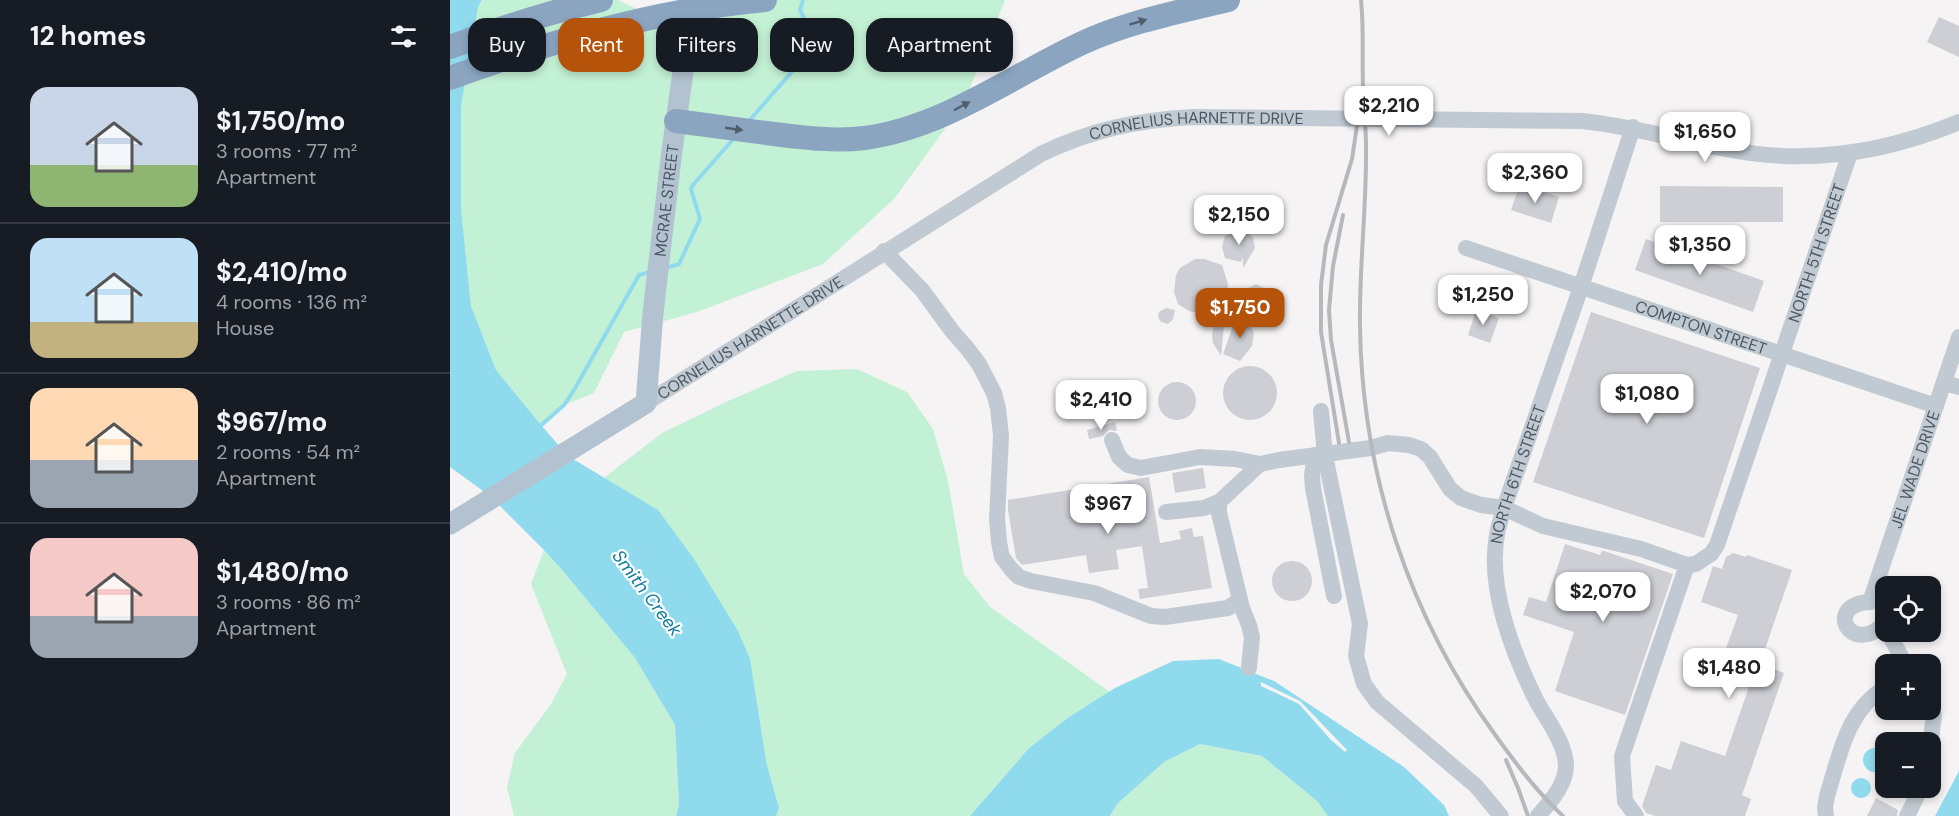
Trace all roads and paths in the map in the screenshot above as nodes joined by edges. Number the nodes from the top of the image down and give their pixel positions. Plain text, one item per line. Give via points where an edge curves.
1 (601, 0) edge
2 (693, 0) edge
3 (765, 0) edge
4 (1228, 0) edge
5 (450, 47) edge
6 (450, 78) edge
7 (676, 121) junction
8 (1959, 122) edge
9 (1633, 127) junction
10 (1850, 153) junction
11 (1466, 248) dead end
12 (884, 251) junction
13 (1581, 287) junction
14 (1959, 337) edge
15 (1781, 354) junction
16 (1951, 385) edge
17 (646, 403) junction
18 (1936, 406) junction
19 (1322, 411) dead end
20 (1112, 440) dead end
21 (1320, 454) junction
22 (1260, 464) junction
23 (1219, 502) junction
24 (1504, 508) junction
25 (1166, 512) dead end
26 (450, 524) edge
27 (1687, 565) junction
28 (1334, 596) dead end
29 (1240, 600) junction
30 (1870, 602) junction
31 (1875, 610) edge
32 (1875, 632) edge
33 (1250, 668) dead end
34 (1875, 695) edge
35 (1916, 798) edge
36 (1543, 812) edge
37 (1501, 816) edge
38 (1636, 816) edge
39 (1826, 816) edge
40 (1906, 816) edge

1 - 5 highway
2 - 7 main road, MCRAE STREET
3 - 6 highway via 668,14 596,30
7 -> 4 highway via 809,139 889,134 950,112 1102,35 1151,18
7 - 17 main road, MCRAE STREET
8 - 10 street, CORNELIUS HARNETTE DRIVE via 1894,145
9 - 10 street, CORNELIUS HARNETTE DRIVE via 1759,155
9 - 12 street, CORNELIUS HARNETTE DRIVE via 1582,121 1161,118 1081,136 1041,154
9 - 13 street, NORTH 6TH STREET
10 - 15 street, NORTH 5TH STREET
11 - 13 street, COMPTON STREET
12 - 17 street, CORNELIUS HARNETTE DRIVE
12 - 29 street via 922,290 979,363 994,393 1001,436 999,542 1002,557 1019,577 1094,593 1151,616 1228,608
13 - 15 street, COMPTON STREET
13 - 24 street, NORTH 6TH STREET
14 - 16 street, JEL WADE DRIVE
15 - 18 street, COMPTON STREET
15 - 27 street, NORTH 5TH STREET via 1718,545 1696,564
16 - 18 street, JEL WADE DRIVE
17 - 26 main road
18 - 30 street, JEL WADE DRIVE
19 - 21 street
20 - 22 street via 1119,457 1128,465 1141,468 1200,457
21 - 22 street
21 - 24 street via 1388,443 1421,448 1461,498
21 - 28 street via 1312,475 1313,488
21 - 37 street via 1360,624 1356,656 1364,684 1377,702 1476,786
22 - 23 street
23 - 25 street via 1204,508
23 - 29 street
24 - 27 street via 1543,526 1641,549
24 - 36 street, NORTH 6TH STREET via 1495,555 1505,622 1517,658 1566,762 1564,778
27 - 38 street via 1622,756 1625,801
29 - 33 street via 1252,637
30 - 31 street
30 - 32 street via 1849,607 1846,627 1861,636
34 - 39 street via 1851,721 1827,796
35 - 40 street

